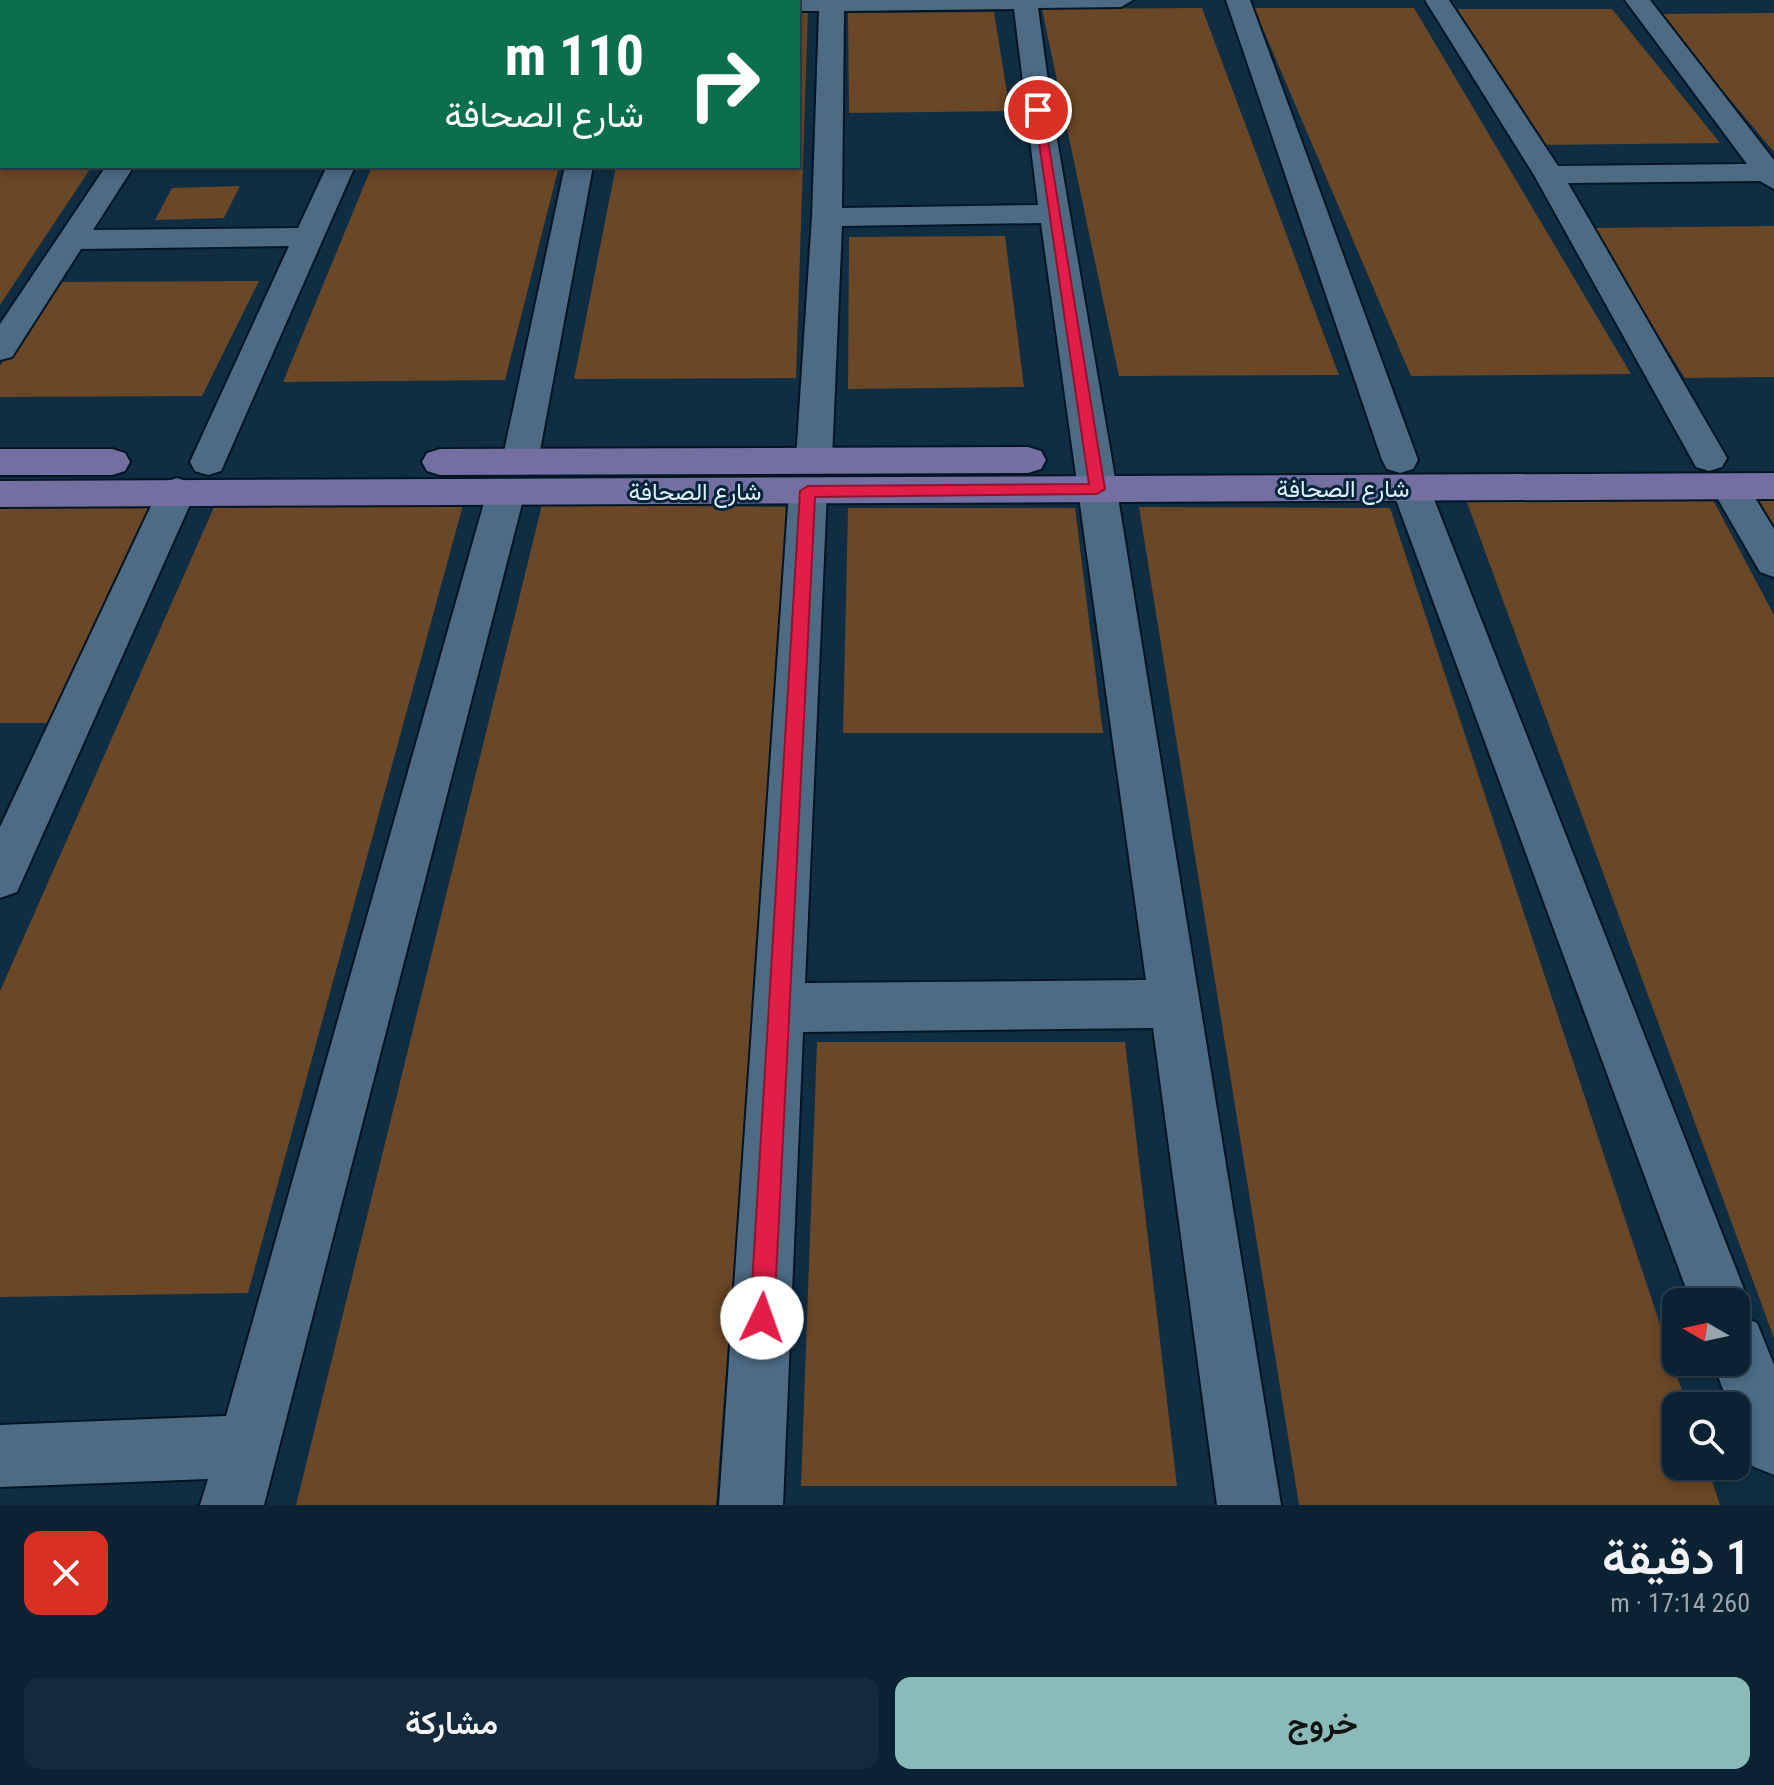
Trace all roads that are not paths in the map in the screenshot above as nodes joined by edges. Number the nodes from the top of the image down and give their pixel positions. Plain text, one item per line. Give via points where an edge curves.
1 (1121, 0) edge
2 (1238, 0) edge
3 (1437, 0) edge
4 (1637, 0) edge
5 (1026, 1) edge
6 (832, 2) edge
7 (800, 4) edge
8 (119, 168) edge
9 (340, 168) edge
10 (579, 168) edge
11 (1549, 175) junction
12 (1771, 176) edge
13 (1055, 214) junction
14 (827, 217) junction
15 (309, 237) junction
16 (73, 240) junction
17 (0, 349) edge
18 (1774, 458) edge
19 (0, 462) edge
20 (208, 462) junction
21 (1720, 472) junction
22 (1096, 474) junction
23 (1405, 474) junction
24 (811, 475) junction
25 (513, 477) junction
26 (1774, 486) edge
27 (177, 491) junction
28 (0, 494) edge
29 (1774, 562) edge
30 (11, 829) edge
31 (0, 877) edge
32 (1175, 1004) junction
33 (780, 1008) junction
34 (1715, 1288) edge
35 (1748, 1376) edge
36 (1774, 1444) edge
37 (247, 1446) junction
38 (0, 1456) edge
39 (232, 1505) edge
40 (751, 1505) edge
41 (1249, 1505) edge

1 - 5 street
2 - 23 street
3 - 11 street
4 - 12 street
5 - 6 street
5 - 13 street
6 - 7 street
6 - 14 street
8 - 16 street
9 - 15 street
10 - 25 street
11 - 12 street
11 - 21 street
13 - 14 street
13 - 22 street
14 - 24 street
15 - 16 street
15 - 20 street
16 - 17 street
18 - 21 main road, شارع الصحافة
19 - 20 main road, شارع الصحافة
20 - 25 main road, شارع الصحافة
21 - 23 main road, شارع الصحافة
21 - 26 main road, شارع الصحافة
21 - 29 street
22 - 23 main road, شارع الصحافة
22 - 24 main road, شارع الصحافة
22 - 32 street
23 - 34 street
24 - 25 main road, شارع الصحافة
24 - 33 street
25 - 27 main road, شارع الصحافة
25 - 37 street
27 - 28 main road, شارع الصحافة
27 - 30 street
30 - 31 street
32 - 33 street
32 - 41 street
33 - 40 street
35 - 36 street
37 - 38 street
37 - 39 street

